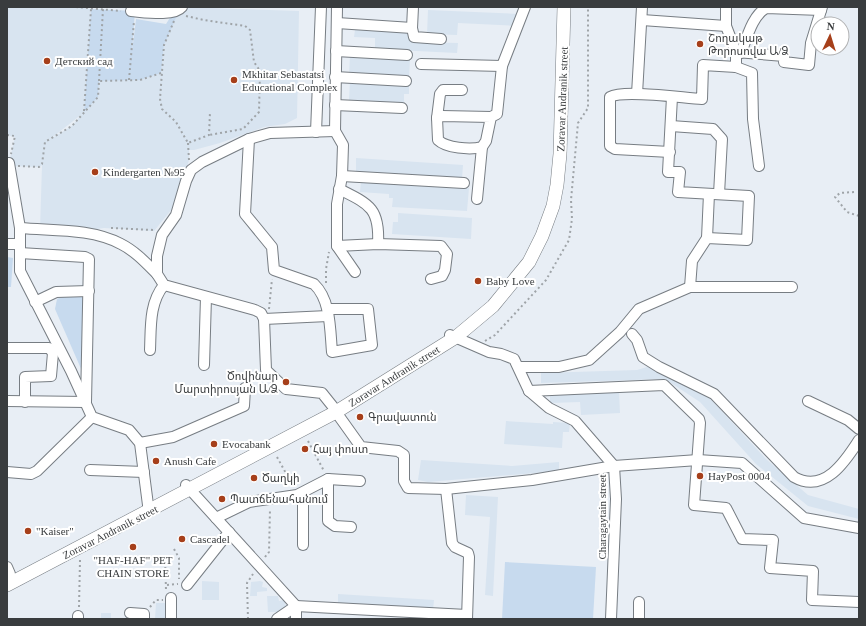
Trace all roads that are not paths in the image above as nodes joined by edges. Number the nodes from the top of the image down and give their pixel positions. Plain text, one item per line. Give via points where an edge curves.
1 (321, 7) edge
2 (337, 7) edge
3 (412, 7) edge
4 (525, 7) edge
5 (558, 7) edge
6 (564, 7) edge
7 (642, 7) edge
8 (726, 7) edge
9 (821, 8) edge
10 (180, 9) edge
11 (133, 11) road end
12 (642, 20) junction
13 (337, 23) junction
14 (726, 26) junction
15 (412, 28) junction
16 (441, 39) dead end
17 (336, 51) junction
18 (739, 52) junction
19 (407, 55) dead end
20 (421, 64) dead end
21 (502, 66) junction
22 (736, 67) junction
23 (336, 77) junction
24 (406, 81) dead end
25 (462, 90) dead end
26 (637, 94) junction
27 (672, 97) junction
28 (335, 105) junction
29 (402, 108) dead end
30 (491, 117) junction
31 (437, 118) junction
32 (671, 126) junction
33 (335, 131) junction
34 (316, 132) junction
35 (249, 139) junction
36 (482, 147) junction
37 (670, 152) junction
38 (10, 164) road end
39 (759, 166) dead end
40 (342, 176) junction
41 (464, 183) dead end
42 (339, 189) junction
43 (709, 194) junction
44 (720, 194) junction
45 (477, 199) dead end
46 (12, 201) edge
47 (20, 228) junction
48 (707, 238) junction
49 (7, 244) edge
50 (378, 244) junction
51 (334, 247) junction
52 (20, 249) junction
53 (355, 272) dead end
54 (157, 274) junction
55 (431, 279) dead end
56 (164, 285) junction
57 (690, 287) junction
58 (792, 287) dead end
59 (89, 291) junction
60 (206, 297) junction
61 (35, 302) junction
62 (328, 312) junction
63 (264, 319) junction
64 (632, 334) dead end
65 (453, 336) junction
66 (7, 348) edge
67 (150, 350) dead end
68 (204, 365) dead end
69 (519, 367) junction
70 (245, 388) dead end
71 (529, 391) junction
72 (7, 401) edge
73 (808, 401) dead end
74 (25, 402) junction
75 (86, 402) junction
76 (335, 410) junction
77 (92, 417) junction
78 (859, 429) edge
79 (859, 440) edge
80 (140, 443) junction
81 (698, 460) junction
82 (614, 466) junction
83 (90, 470) dead end
84 (7, 472) edge
85 (144, 472) junction
86 (328, 479) junction
87 (360, 481) dead end
88 (189, 487) junction
89 (446, 489) junction
90 (300, 494) junction
91 (148, 505) junction
92 (216, 518) junction
93 (351, 527) dead end
94 (859, 528) edge
95 (229, 532) junction
96 (303, 546) dead end
97 (8, 576) edge
98 (183, 584) road end
99 (167, 596) road end
100 (639, 602) dead end
101 (859, 602) edge
102 (296, 606) junction
103 (130, 613) dead end
104 (144, 616) edge
105 (467, 617) edge
106 (171, 619) edge
107 (277, 619) edge
108 (296, 619) edge
109 (611, 619) edge
110 (639, 619) edge

1 - 34 street
2 - 13 street
3 - 15 street
4 - 21 street
5 - 65 main road, Zoravar Andranik street via 555,143 548,204 531,247 517,271 490,303
6 - 65 main road, Zoravar Andranik street via 560,154 553,206 529,262 493,306
7 - 12 street
8 - 14 street
9 - 18 street via 766,8 760,11
9 - 18 street via 811,43 809,65 784,62 784,56
10 - 11 street via 172,13
12 - 14 street
12 - 26 street
13 - 15 street
13 - 17 street
14 - 18 street
15 - 16 street via 414,37
17 - 19 street
17 - 23 street
18 - 22 street
20 - 21 street
21 - 30 street via 497,114
22 - 27 street via 703,65 702,99
22 - 39 street via 752,73 753,119
23 - 24 street
23 - 28 street
25 - 31 street via 443,90 440,94
26 - 27 street
26 - 37 street via 610,97 610,146 615,149
27 - 32 street
28 - 29 street
28 - 33 street
30 - 31 street
30 - 36 street via 486,141
31 - 36 street via 436,135 442,144 475,149
32 - 37 street
32 - 44 street via 713,129 722,139
33 - 34 street
33 - 40 street via 343,145
34 - 35 street via 270,133
35 - 54 street via 191,170 176,215 162,235 157,256
35 - 62 street via 245,214 272,247 274,270 314,284
36 - 45 street
37 - 43 street via 668,172 680,172 678,192
38 - 46 street
40 - 41 street
40 - 42 street
42 - 50 street via 373,210 378,222
42 - 51 street
43 - 44 street
43 - 48 street
44 - 48 street via 749,196 747,240
46 - 47 street
47 - 52 street
47 - 54 street via 96,234 121,244 140,257
48 - 57 street via 692,261
49 - 52 street
50 - 51 street
50 - 55 street via 441,246 447,254 445,270 442,276
51 - 53 street
52 - 59 street via 89,259
52 - 61 street via 20,271
54 - 56 street
56 - 60 street
56 - 67 street via 153,305
57 - 58 street
57 - 69 street via 639,309 620,332 589,360 559,367
59 - 61 street via 56,292
59 - 75 street
60 - 63 street via 255,310 261,313
60 - 68 street
61 - 75 street
62 - 62 street via 332,352 372,345 368,310
62 - 63 street
63 - 76 street via 266,370 286,389 322,394
64 - 79 street via 643,357 714,394 794,477 804,482 811,483 828,476 844,464
65 - 69 street, Charagaytain street via 489,352 514,359
65 - 76 main road, Zoravar Andranik street
66 - 74 street via 49,348 53,353 51,376 25,377
69 - 71 street, Charagaytain street
70 - 80 street via 244,406 172,437
71 - 81 street via 664,384 699,419 701,428
71 - 82 street, Charagaytain street via 549,408 575,421
72 - 74 street
73 - 78 street via 848,420
74 - 75 street
75 - 77 street
76 - 88 main road, Zoravar Andranik street
76 - 89 street via 361,447 398,451 404,455 404,481 408,488
77 - 80 street via 129,430
77 - 84 street via 37,471 31,474
80 - 85 street
81 - 82 street
81 - 94 street via 742,463 804,518
81 - 101 street via 694,505 726,508 742,539 773,540 770,568 813,571 812,600
82 - 89 street via 532,480
82 - 109 street, Charagaytain street via 616,498
83 - 85 street
85 - 91 street
86 - 87 street
86 - 90 street
86 - 93 street via 328,520 335,526
88 - 91 main road, Zoravar Andranik street
88 - 92 street
88 - 97 main road, Zoravar Andranik street
89 - 105 street via 452,543 468,553 469,557
90 - 92 street via 248,502
90 - 96 street
91 - 97 main road, Zoravar Andranik street
92 - 95 street
95 - 98 street
95 - 102 street
99 - 106 street
100 - 110 street
102 - 105 street
102 - 107 street
102 - 108 street
103 - 104 street

